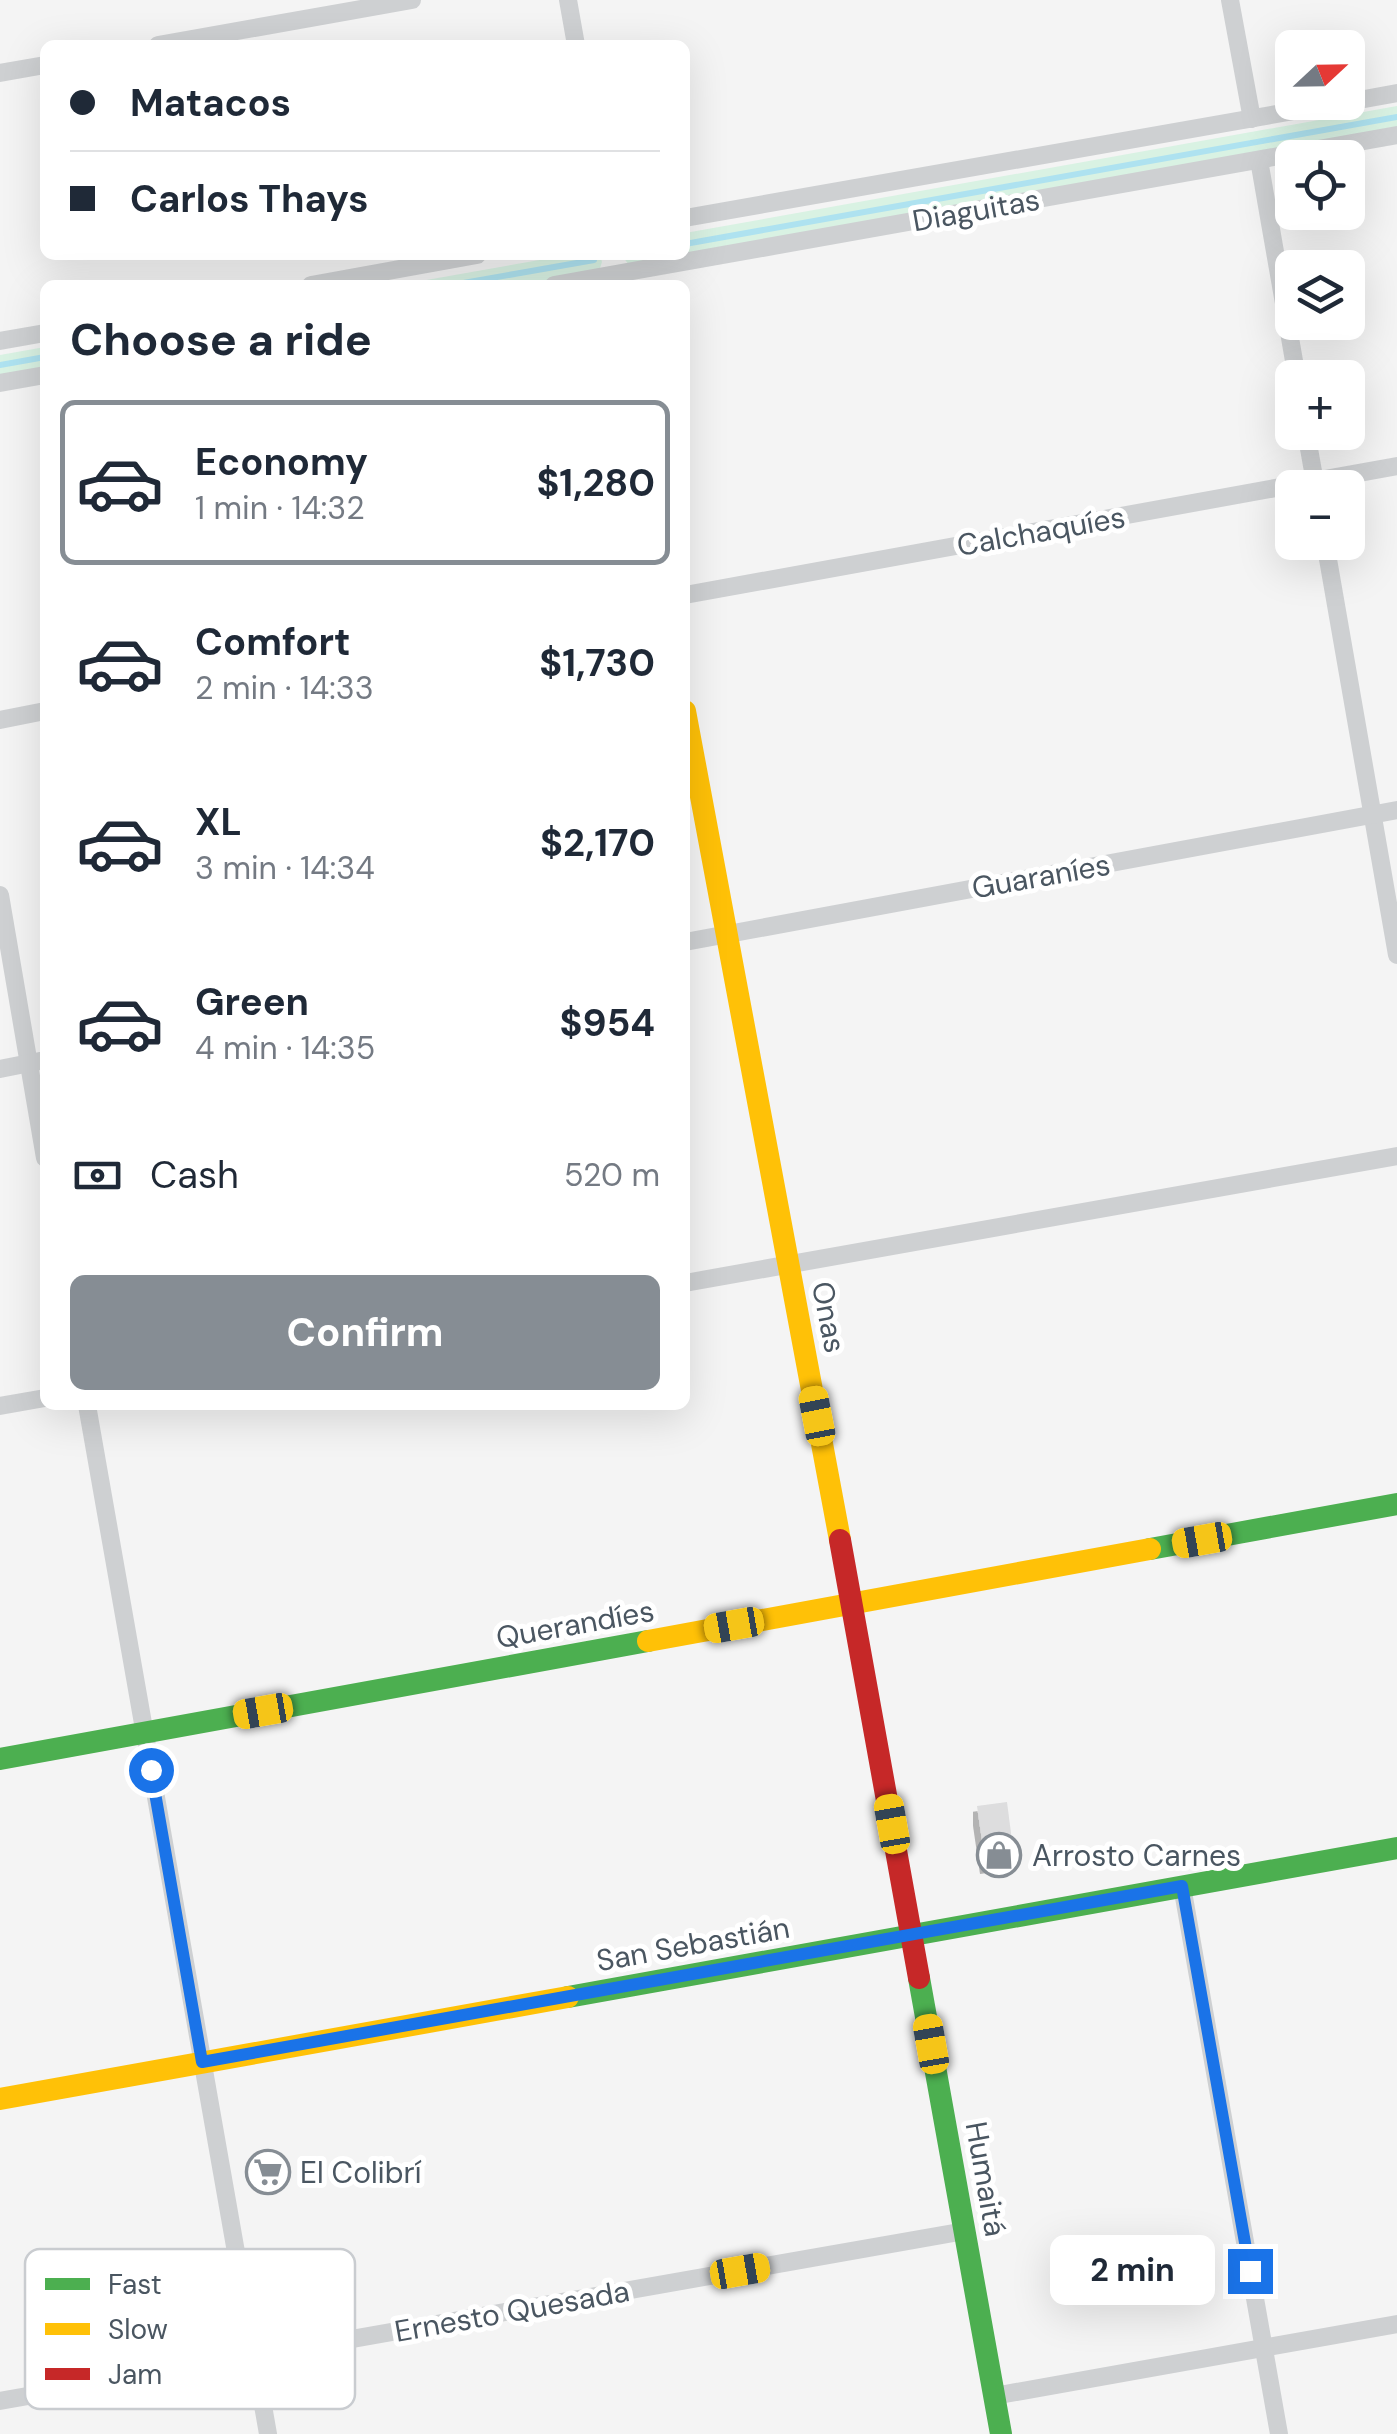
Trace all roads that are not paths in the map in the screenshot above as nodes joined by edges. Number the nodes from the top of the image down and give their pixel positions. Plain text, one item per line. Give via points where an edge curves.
1 (412, 0) edge
2 (568, 0) edge
3 (1230, 0) edge
4 (186, 40) edge
5 (575, 40) edge
6 (40, 66) edge
7 (0, 73) edge
8 (1397, 94) edge
9 (1365, 99) edge
10 (1275, 114) edge
11 (1252, 118) junction
12 (1397, 136) edge
13 (1259, 160) junction
14 (690, 217) edge
15 (690, 259) edge
16 (449, 260) edge
17 (683, 260) edge
18 (614, 272) edge
19 (339, 280) edge
20 (577, 280) edge
21 (40, 334) edge
22 (0, 341) edge
23 (1294, 360) edge
24 (40, 376) edge
25 (0, 383) edge
26 (1397, 466) edge
27 (1365, 473) edge
28 (1275, 491) edge
29 (1329, 560) edge
30 (690, 594) edge
31 (40, 713) edge
32 (0, 720) edge
33 (690, 738) edge
34 (1397, 810) edge
35 (1373, 815) junction
36 (0, 895) edge
37 (727, 934) junction
38 (690, 941) edge
39 (1397, 955) edge
40 (37, 1062) edge
41 (0, 1068) edge
42 (40, 1098) edge
43 (1397, 1156) edge
44 (789, 1265) junction
45 (690, 1283) edge
46 (40, 1399) edge
47 (0, 1406) edge
48 (88, 1410) edge
49 (1397, 1504) edge
50 (852, 1604) junction
51 (145, 1733) junction
52 (0, 1760) edge
53 (1397, 1848) edge
54 (1182, 1886) junction
55 (912, 1935) junction
56 (202, 2062) junction
57 (0, 2099) edge
58 (965, 2232) junction
59 (235, 2249) edge
60 (1397, 2324) edge
61 (355, 2338) edge
62 (1264, 2348) junction
63 (994, 2396) junction
64 (25, 2397) edge
65 (0, 2401) edge
66 (264, 2409) edge
67 (268, 2434) edge
68 (1001, 2434) edge
69 (1279, 2434) edge

1 - 4 street
2 - 5 street
3 - 11 street
6 - 7 street
8 - 9 street, Diaguitas
10 - 11 street, Diaguitas
11 - 14 street, Diaguitas
12 - 13 street, Diaguitas
13 - 15 street, Diaguitas
13 - 23 street
16 - 19 street
17 - 18 street, Diaguitas
18 - 20 street, Diaguitas
21 - 22 street
24 - 25 street
26 - 27 street, Calchaquíes
28 - 30 street, Calchaquíes
29 - 35 street
31 - 32 street
33 - 37 street, Onas
34 - 35 street, Guaraníes
35 - 37 street, Guaraníes
35 - 39 street
36 - 40 street
37 - 38 street, Guaraníes
37 - 44 street, Onas
40 - 41 street
40 - 42 street
43 - 44 street
44 - 45 street
44 - 50 street, Onas
46 - 47 street
48 - 51 street
49 - 50 street, Querandíes
50 - 51 street, Querandíes
50 - 55 street, Onas
51 - 52 street, Querandíes
51 - 56 street
53 - 54 street, San Sebastián
54 - 55 street, San Sebastián
54 - 62 street
55 - 56 street, San Sebastián
55 - 58 street, Humaitá
56 - 57 street, San Sebastián
56 - 59 street
58 - 61 street, Ernesto Quesada
58 - 63 street, Humaitá
60 - 62 street
62 - 63 street
62 - 69 street
63 - 68 street, Humaitá
64 - 65 street, Ernesto Quesada
66 - 67 street

